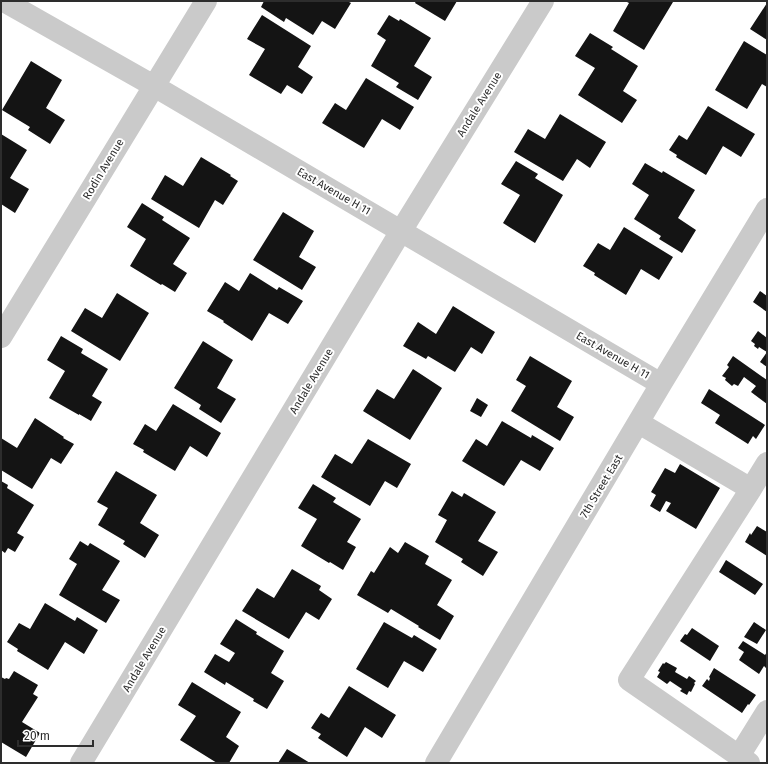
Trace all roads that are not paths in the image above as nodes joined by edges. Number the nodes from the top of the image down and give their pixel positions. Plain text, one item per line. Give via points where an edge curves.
1 (4, 1) edge
2 (206, 1) edge
3 (543, 1) edge
4 (154, 86) junction
5 (767, 209) edge
6 (401, 231) junction
7 (1, 337) edge
8 (662, 384) junction
9 (639, 422) junction
10 (767, 463) edge
11 (751, 489) junction
12 (767, 711) edge
13 (744, 760) edge
14 (81, 763) edge
15 (436, 763) edge

1 - 4 street, East Avenue H 11
2 - 4 street, Rodin Avenue
3 - 6 street, Andale Avenue
4 - 6 street, East Avenue H 11
4 - 7 street, Rodin Avenue
5 - 8 street, 7th Street East
6 - 8 street, East Avenue H 11
6 - 14 street, Andale Avenue
8 - 9 street, 7th Street East
9 - 11 street
9 - 15 street, 7th Street East
10 - 11 street
11 - 13 street via 629,680
12 - 13 street

